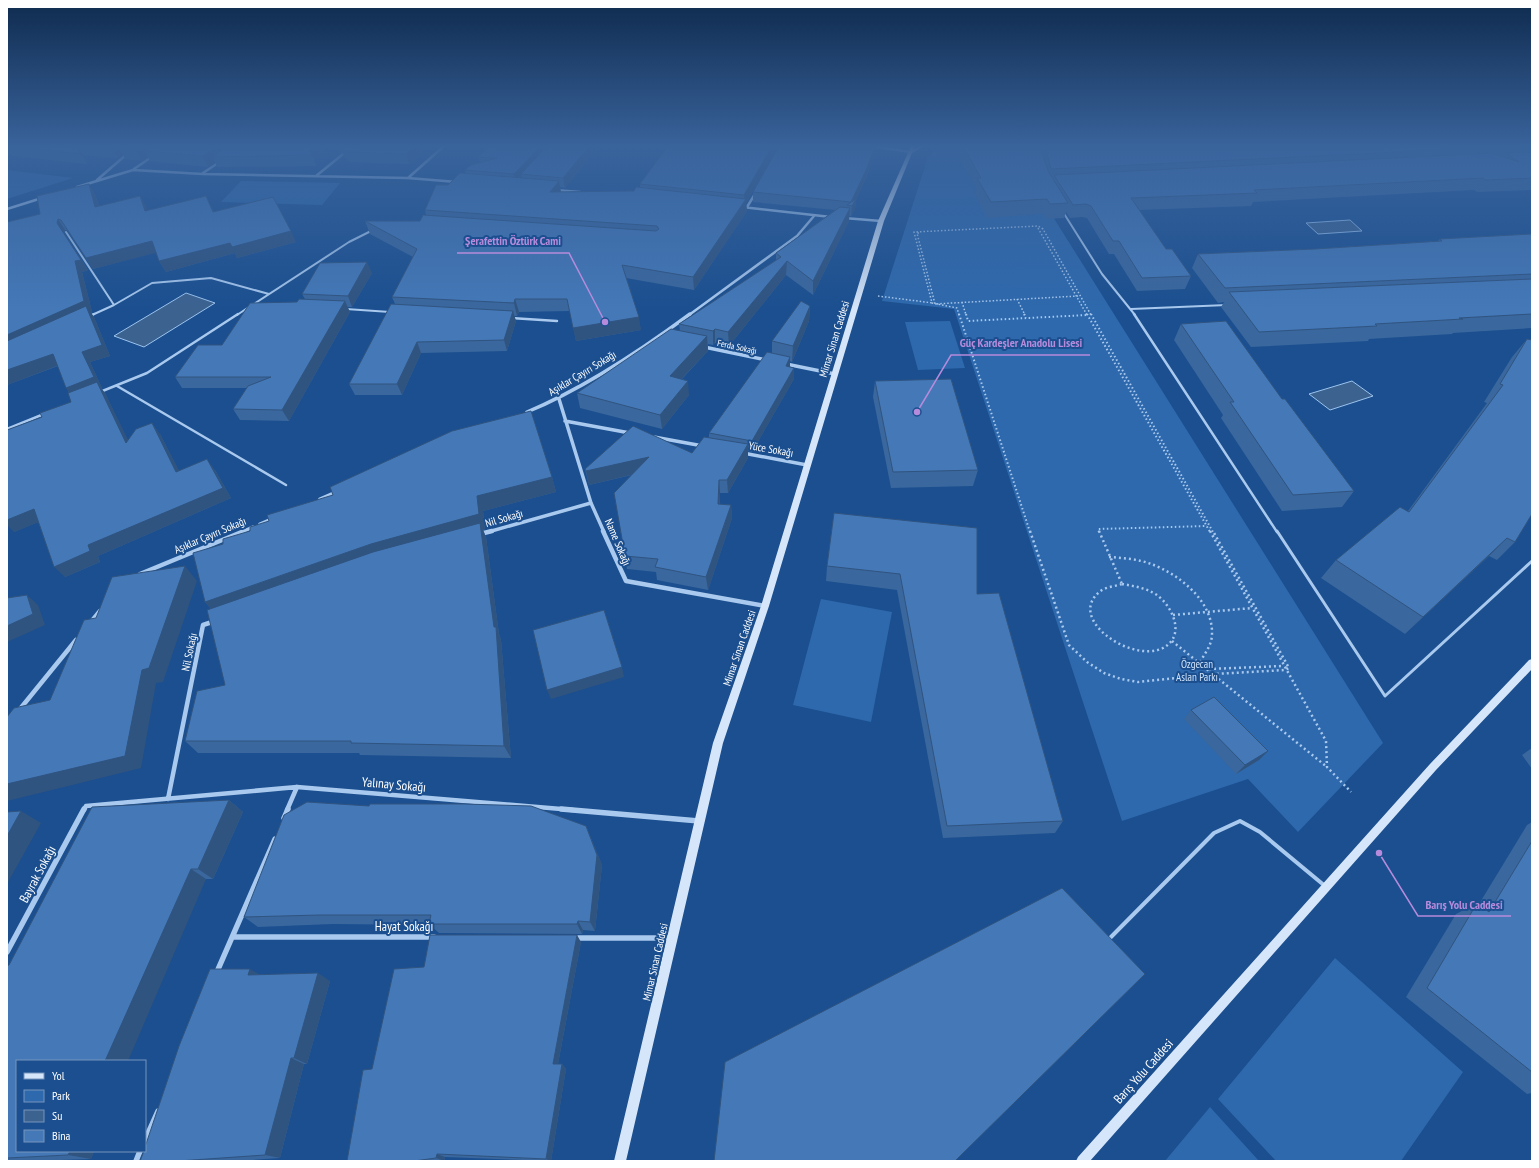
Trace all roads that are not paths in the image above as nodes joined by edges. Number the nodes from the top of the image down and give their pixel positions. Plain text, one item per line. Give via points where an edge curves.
1 (36, 201) edge
2 (751, 201) edge
3 (890, 201) edge
4 (740, 206) edge
5 (747, 207) junction
6 (7, 209) edge
7 (1062, 210) edge
8 (814, 216) junction
9 (881, 221) junction
10 (375, 229) edge
11 (66, 232) edge
12 (269, 294) junction
13 (254, 304) junction
14 (114, 305) junction
15 (262, 305) edge
16 (1233, 305) edge
17 (342, 309) edge
18 (1131, 309) junction
19 (397, 312) edge
20 (86, 318) edge
21 (509, 318) edge
22 (557, 321) dead end
23 (659, 337) junction
24 (667, 339) edge
25 (697, 345) edge
26 (774, 362) edge
27 (781, 363) edge
28 (835, 374) junction
29 (116, 386) junction
30 (95, 394) edge
31 (559, 399) junction
32 (51, 412) edge
33 (522, 414) edge
34 (565, 421) junction
35 (7, 429) edge
36 (636, 434) edge
37 (651, 437) edge
38 (706, 446) edge
39 (737, 452) edge
40 (807, 465) junction
41 (286, 485) dead end
42 (338, 491) edge
43 (316, 500) edge
44 (592, 503) junction
45 (279, 516) edge
46 (471, 537) edge
47 (1532, 561) edge
48 (132, 577) edge
49 (105, 604) edge
50 (765, 606) junction
51 (218, 620) edge
52 (86, 629) edge
53 (81, 635) edge
54 (1532, 663) edge
55 (17, 713) edge
56 (298, 787) junction
57 (168, 799) junction
58 (86, 806) joint
59 (700, 821) junction
60 (282, 822) edge
61 (279, 830) edge
62 (1326, 887) junction
63 (233, 937) junction
64 (440, 937) edge
65 (1112, 937) edge
66 (568, 938) edge
67 (672, 938) junction
68 (7, 952) edge
69 (214, 980) edge
70 (161, 1104) edge
71 (146, 1138) edge
72 (620, 1161) edge
73 (1082, 1161) edge

1 - 6 street
2 - 5 street
3 - 9 main road, Mimar Sinan Caddesi
4 - 5 street
5 - 8 street
7 - 18 lane via 1102,274
8 - 9 street
8 - 23 street, Aşıklar Çayırı Sokağı via 797,236
9 - 28 main road, Mimar Sinan Caddesi
10 - 12 lane via 349,242
11 - 14 lane
12 - 13 lane
12 - 14 lane via 211,278 152,283
13 - 15 lane
13 - 29 lane via 147,373
14 - 20 lane
16 - 18 lane
17 - 19 lane
18 - 47 lane via 1385,696
21 - 22 lane
23 - 24 street
23 - 31 street, Aşıklar Çayırı Sokağı
25 - 26 street, Ferda Sokağı
27 - 28 street
28 - 40 main road, Mimar Sinan Caddesi
29 - 30 lane
29 - 41 lane
31 - 33 street, Aşıklar Çayırı Sokağı
31 - 34 street, Name Sokağı
32 - 35 lane
34 - 36 street
34 - 44 street, Name Sokağı
37 - 38 street
39 - 40 street, Yüce Sokağı
40 - 50 main road, Mimar Sinan Caddesi
42 - 43 street
44 - 46 street, Nil Sokağı
44 - 50 street, Name Sokağı via 626,581
45 - 48 street, Aşıklar Çayırı Sokağı
49 - 52 street
50 - 59 main road, Mimar Sinan Caddesi via 718,743
51 - 57 street, Nil Sokağı via 203,625
53 - 55 street
54 - 62 main road, Barış Yolu Caddesi via 1432,767
56 - 57 street, Yalınay Sokağı
56 - 59 street, Yalınay Sokağı
56 - 60 street
57 - 58 street, Yalınay Sokağı
58 - 68 street, Bayrak Sokağı
59 - 67 main road, Mimar Sinan Caddesi
61 - 63 street
62 - 65 lane via 1260,832 1240,821 1214,833
62 - 73 main road, Barış Yolu Caddesi
63 - 64 street, Hayat Sokağı
63 - 69 street
66 - 67 street
67 - 72 main road, Mimar Sinan Caddesi
70 - 71 street

